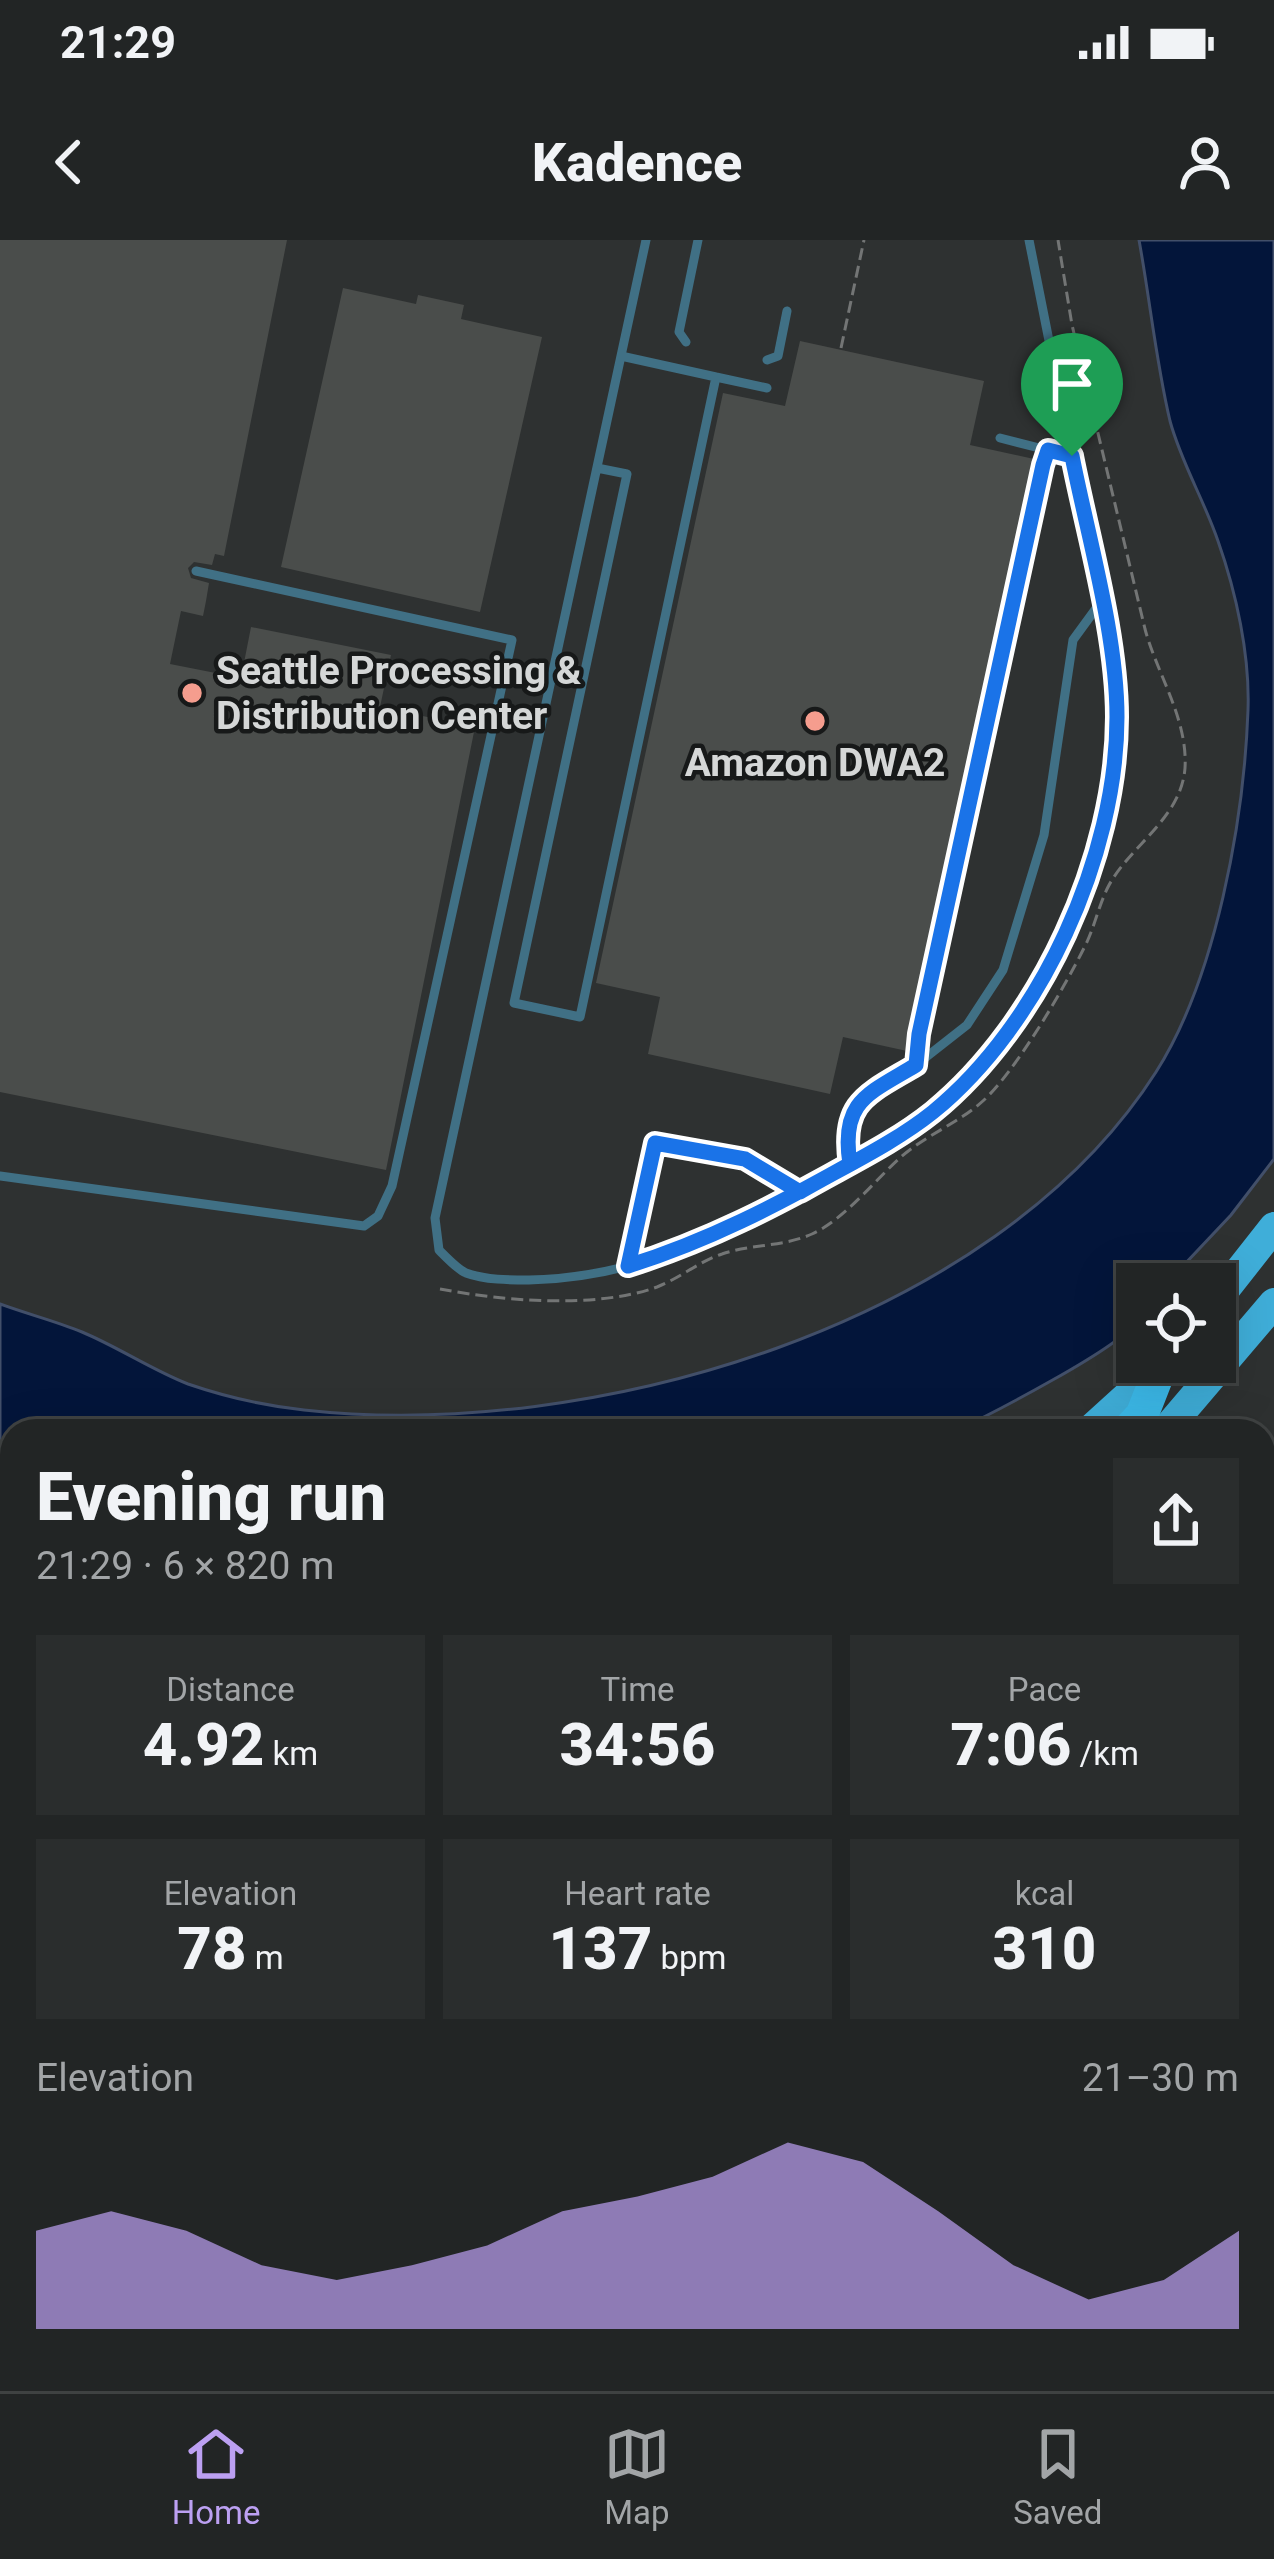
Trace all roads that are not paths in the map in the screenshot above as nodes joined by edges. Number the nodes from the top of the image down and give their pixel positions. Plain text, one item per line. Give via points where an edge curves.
1 (646, 240) edge
2 (698, 240) edge
3 (1028, 240) edge
4 (787, 311) dead end
5 (686, 342) dead end
6 (621, 356) junction
7 (767, 360) dead end
8 (716, 377) junction
9 (766, 388) dead end
10 (1000, 438) dead end
11 (1048, 450) junction
12 (1072, 456) junction
13 (597, 468) junction
14 (196, 571) dead end
15 (1100, 602) junction
16 (916, 1065) junction
17 (850, 1164) junction
18 (0, 1176) edge
19 (800, 1192) junction
20 (1274, 1226) edge
21 (628, 1266) junction
22 (1236, 1275) edge
23 (1272, 1310) edge
24 (1142, 1383) edge
25 (1155, 1383) edge
26 (1102, 1419) edge
27 (1138, 1419) edge
28 (1176, 1419) edge

1 - 6 lane
2 - 5 lane via 679,332
3 - 12 lane
4 - 7 lane via 778,356
6 - 8 lane
6 - 13 lane
8 - 9 lane
8 - 13 lane via 580,1017 514,1003 627,474
10 - 11 lane
11 - 12 lane
11 - 16 lane
12 - 15 lane
13 - 21 lane via 435,1218 439,1250 464,1273 559,1279
14 - 18 lane via 512,640 392,1186 364,1226
15 - 16 lane via 1073,640 1044,835 1003,970 967,1025
15 - 17 lane via 1117,718 1111,787 1057,952 961,1086
16 - 17 lane via 851,1112
17 - 19 lane
19 - 21 lane via 693,1246
19 - 21 lane via 745,1159 655,1143
20 - 22 main road
23 - 28 main road
24 - 26 main road
25 - 27 highway

